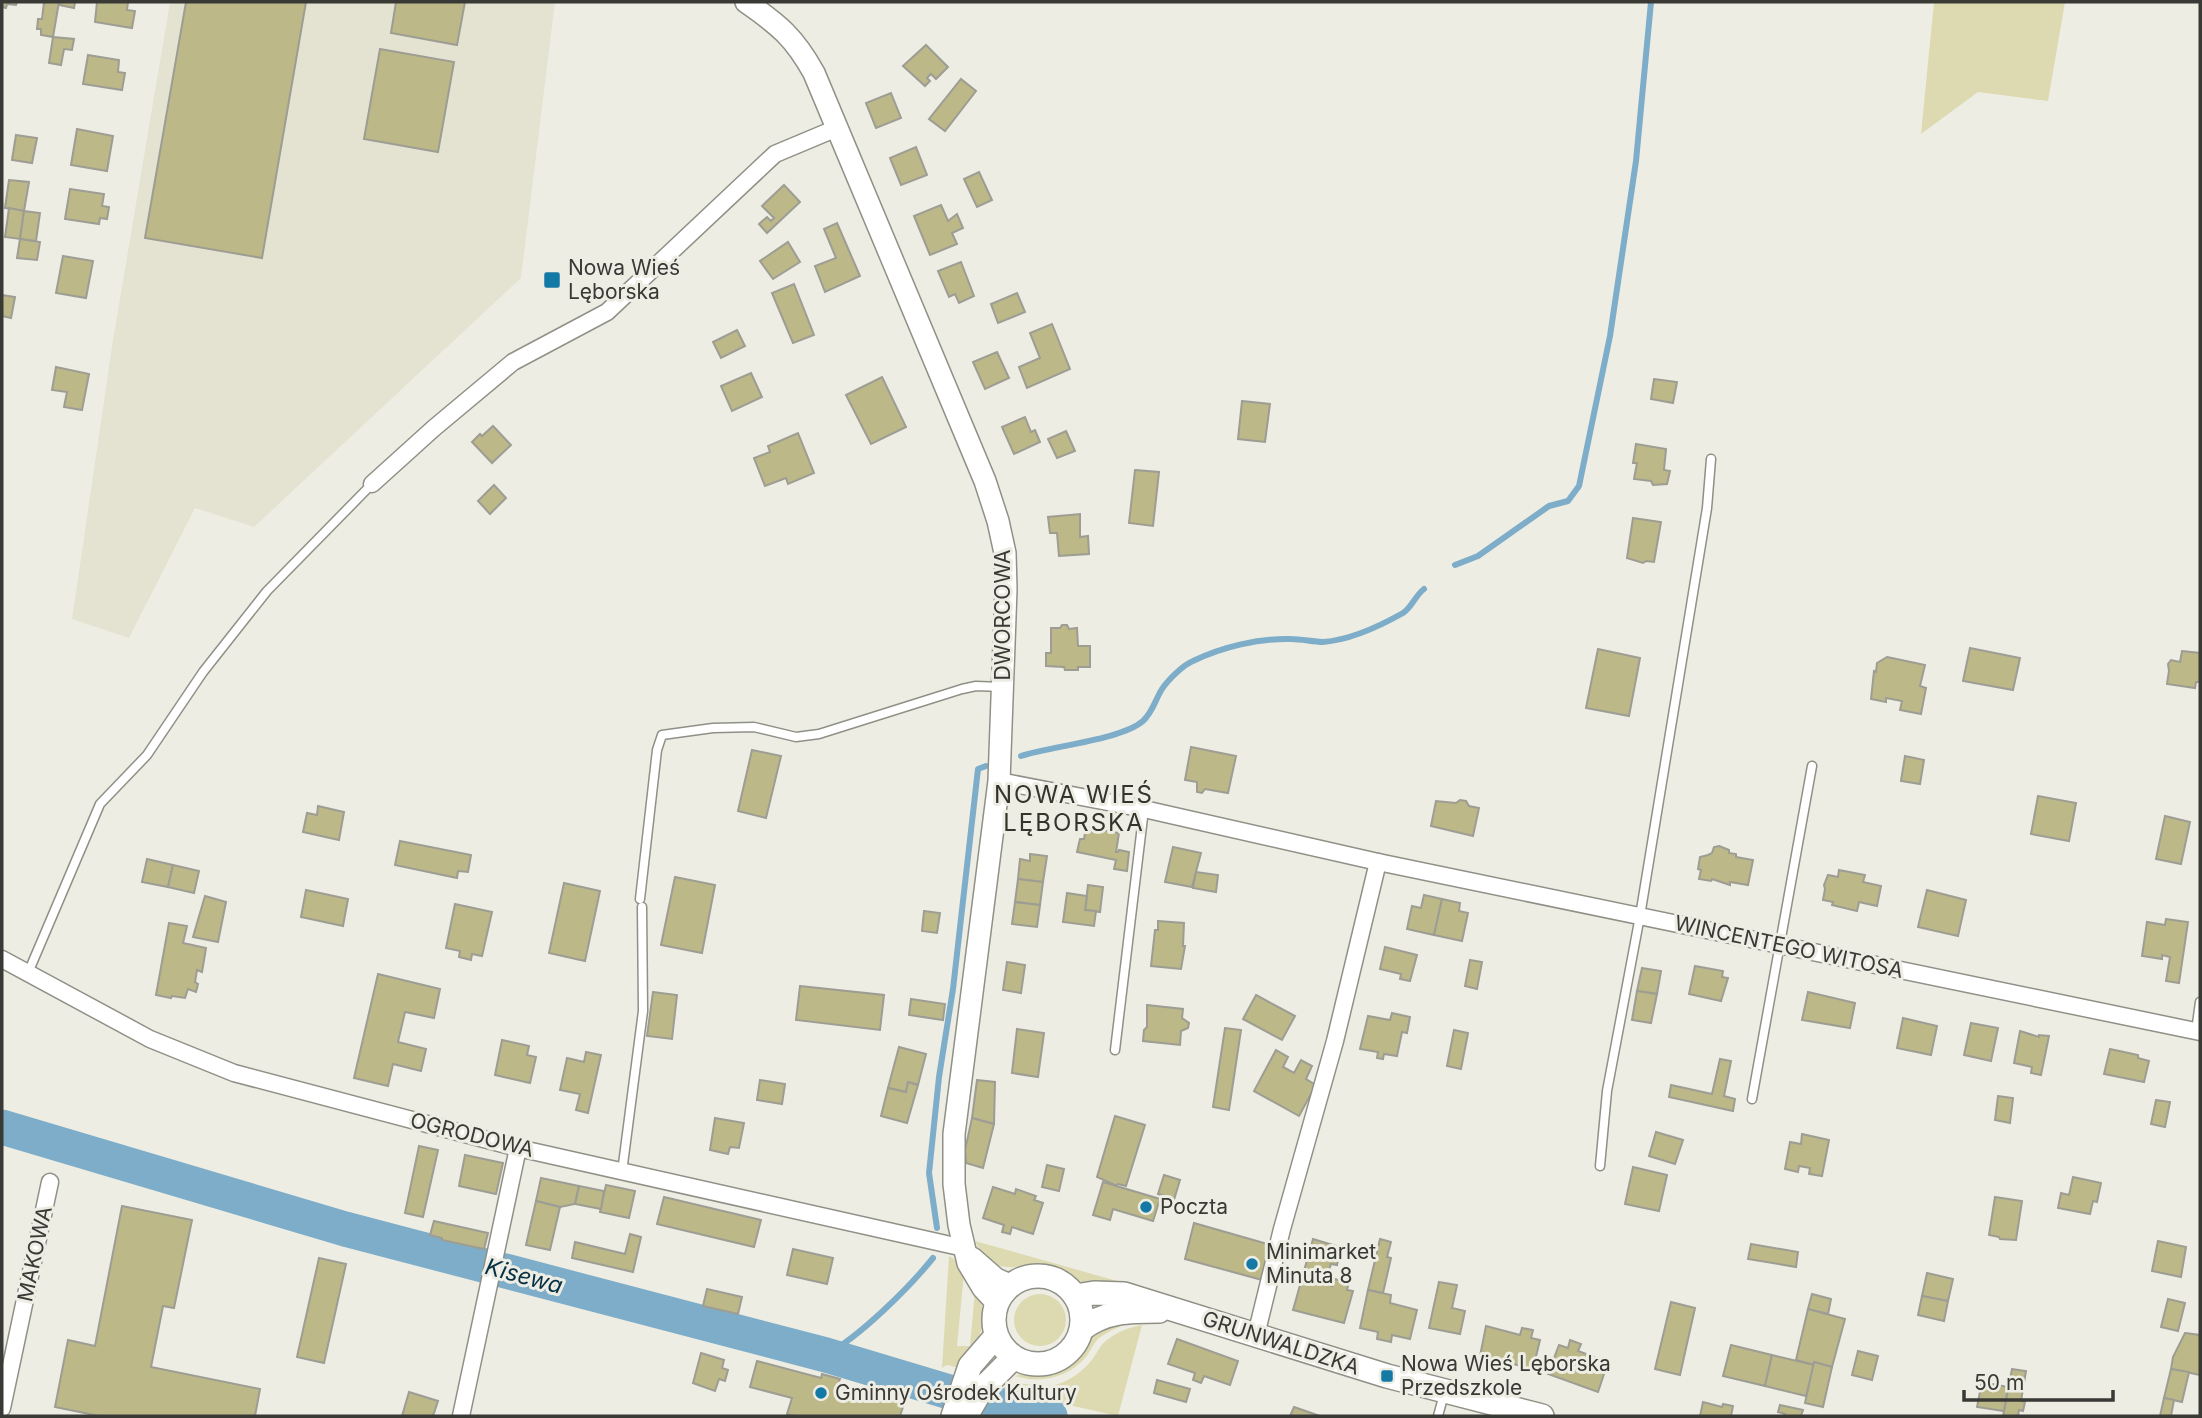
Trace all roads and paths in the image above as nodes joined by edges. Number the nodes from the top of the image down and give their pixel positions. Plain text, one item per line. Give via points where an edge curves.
1 (746, 2) edge
2 (837, 128) junction
3 (1711, 459) dead end
4 (372, 484) joint
5 (1003, 687) junction
6 (1812, 766) dead end
7 (999, 781) junction
8 (1144, 809) junction
9 (1378, 862) junction
10 (1640, 916) junction
11 (1781, 945) junction
12 (2, 960) edge
13 (28, 973) junction
14 (2200, 1002) edge
15 (2198, 1031) edge
16 (1115, 1049) dead end
17 (1752, 1099) dead end
18 (518, 1148) junction
19 (1600, 1166) dead end
20 (622, 1172) junction
21 (50, 1182) dead end
22 (964, 1248) junction
23 (1004, 1294) junction
24 (1075, 1296) junction
25 (1183, 1312) junction
26 (1082, 1329) junction
27 (1256, 1335) junction
28 (996, 1336) junction
29 (1013, 1358) junction
30 (973, 1386) junction
31 (1445, 1391) junction
32 (2, 1408) edge
33 (959, 1415) edge
34 (461, 1416) edge
35 (1438, 1416) edge
36 (1542, 1416) edge

1 - 2 street, DWORCOWA via 778,24 802,51
2 - 4 street via 775,154 607,312 513,362
2 - 5 street, DWORCOWA via 999,521 1006,589
3 - 10 lane via 1707,508
4 - 13 lane via 267,591 147,755 100,804
5 - 7 street, DWORCOWA
5 - 20 lane via 962,689 819,734 796,737 754,727 662,735 641,903 643,1011
6 - 11 lane
7 - 8 street, WINCENTEGO WITOSA
7 - 22 street, DWORCOWA via 954,1134 955,1199
8 - 9 street, WINCENTEGO WITOSA
8 - 16 lane
9 - 10 street, WINCENTEGO WITOSA
9 - 27 street
10 - 11 street, WINCENTEGO WITOSA
10 - 19 lane via 1607,1091
11 - 15 street, WINCENTEGO WITOSA
11 - 17 lane
12 - 13 street, OGRODOWA
13 - 18 street, OGRODOWA via 150,1039 233,1073
14 - 15 lane
18 - 20 street, OGRODOWA
18 - 34 street
20 - 22 street, OGRODOWA
21 - 32 street, MAKOWA
22 - 23 street
23 - 24 main road via 1022,1278 1036,1276 1063,1283
23 - 28 main road via 993,1322
24 - 25 main road, GRUNWALDZKA via 1124,1294
24 - 26 main road
25 - 26 main road, GRUNWALDZKA via 1107,1314
25 - 27 main road, GRUNWALDZKA
26 - 29 main road via 1075,1345 1054,1362 1040,1365
27 - 31 main road, GRUNWALDZKA
28 - 29 main road
28 - 30 main road via 970,1366
29 - 30 main road
30 - 33 main road
31 - 35 lane
31 - 36 main road, GRUNWALDZKA

